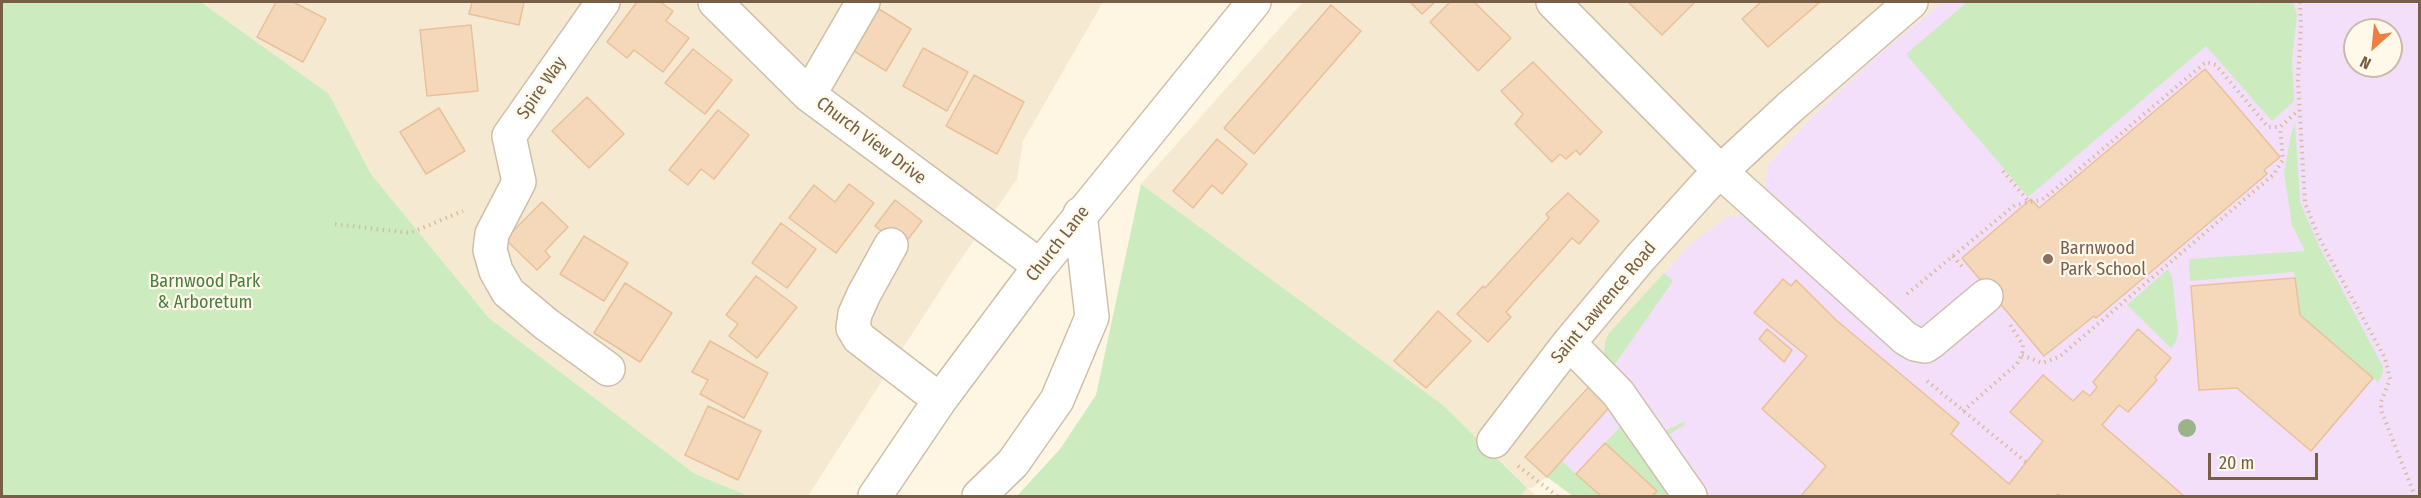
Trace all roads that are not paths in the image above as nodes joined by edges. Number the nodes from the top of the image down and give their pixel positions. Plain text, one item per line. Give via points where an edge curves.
1 (603, 2) edge
2 (715, 2) edge
3 (863, 2) edge
4 (1254, 2) edge
5 (1553, 2) edge
6 (1911, 2) edge
7 (809, 94) junction
8 (1720, 171) junction
9 (1080, 214) junction
10 (891, 245) dead end
11 (1040, 266) junction
12 (1986, 296) dead end
13 (1569, 343) junction
14 (608, 369) dead end
15 (940, 400) junction
16 (1494, 441) road end
17 (875, 496) edge
18 (980, 496) edge
19 (1690, 496) edge

1 - 14 street, Spire Way via 509,136 519,182 492,234 490,250 508,292
2 - 7 street, Church View Drive
3 - 7 street
4 - 9 street, Church Lane
5 - 8 street
6 - 8 street, Saint Lawrence Road
7 - 11 street, Church View Drive
8 - 12 street via 1915,344 1925,346 1931,342
8 - 13 street, Saint Lawrence Road
9 - 11 street, Church Lane
9 - 18 street via 1092,317 1058,400 1013,463
10 - 15 street via 864,294 853,327 859,338
11 - 15 street, Church Lane
13 - 16 street, Saint Lawrence Road
13 - 19 street via 1618,393
15 - 17 street, Church Lane

